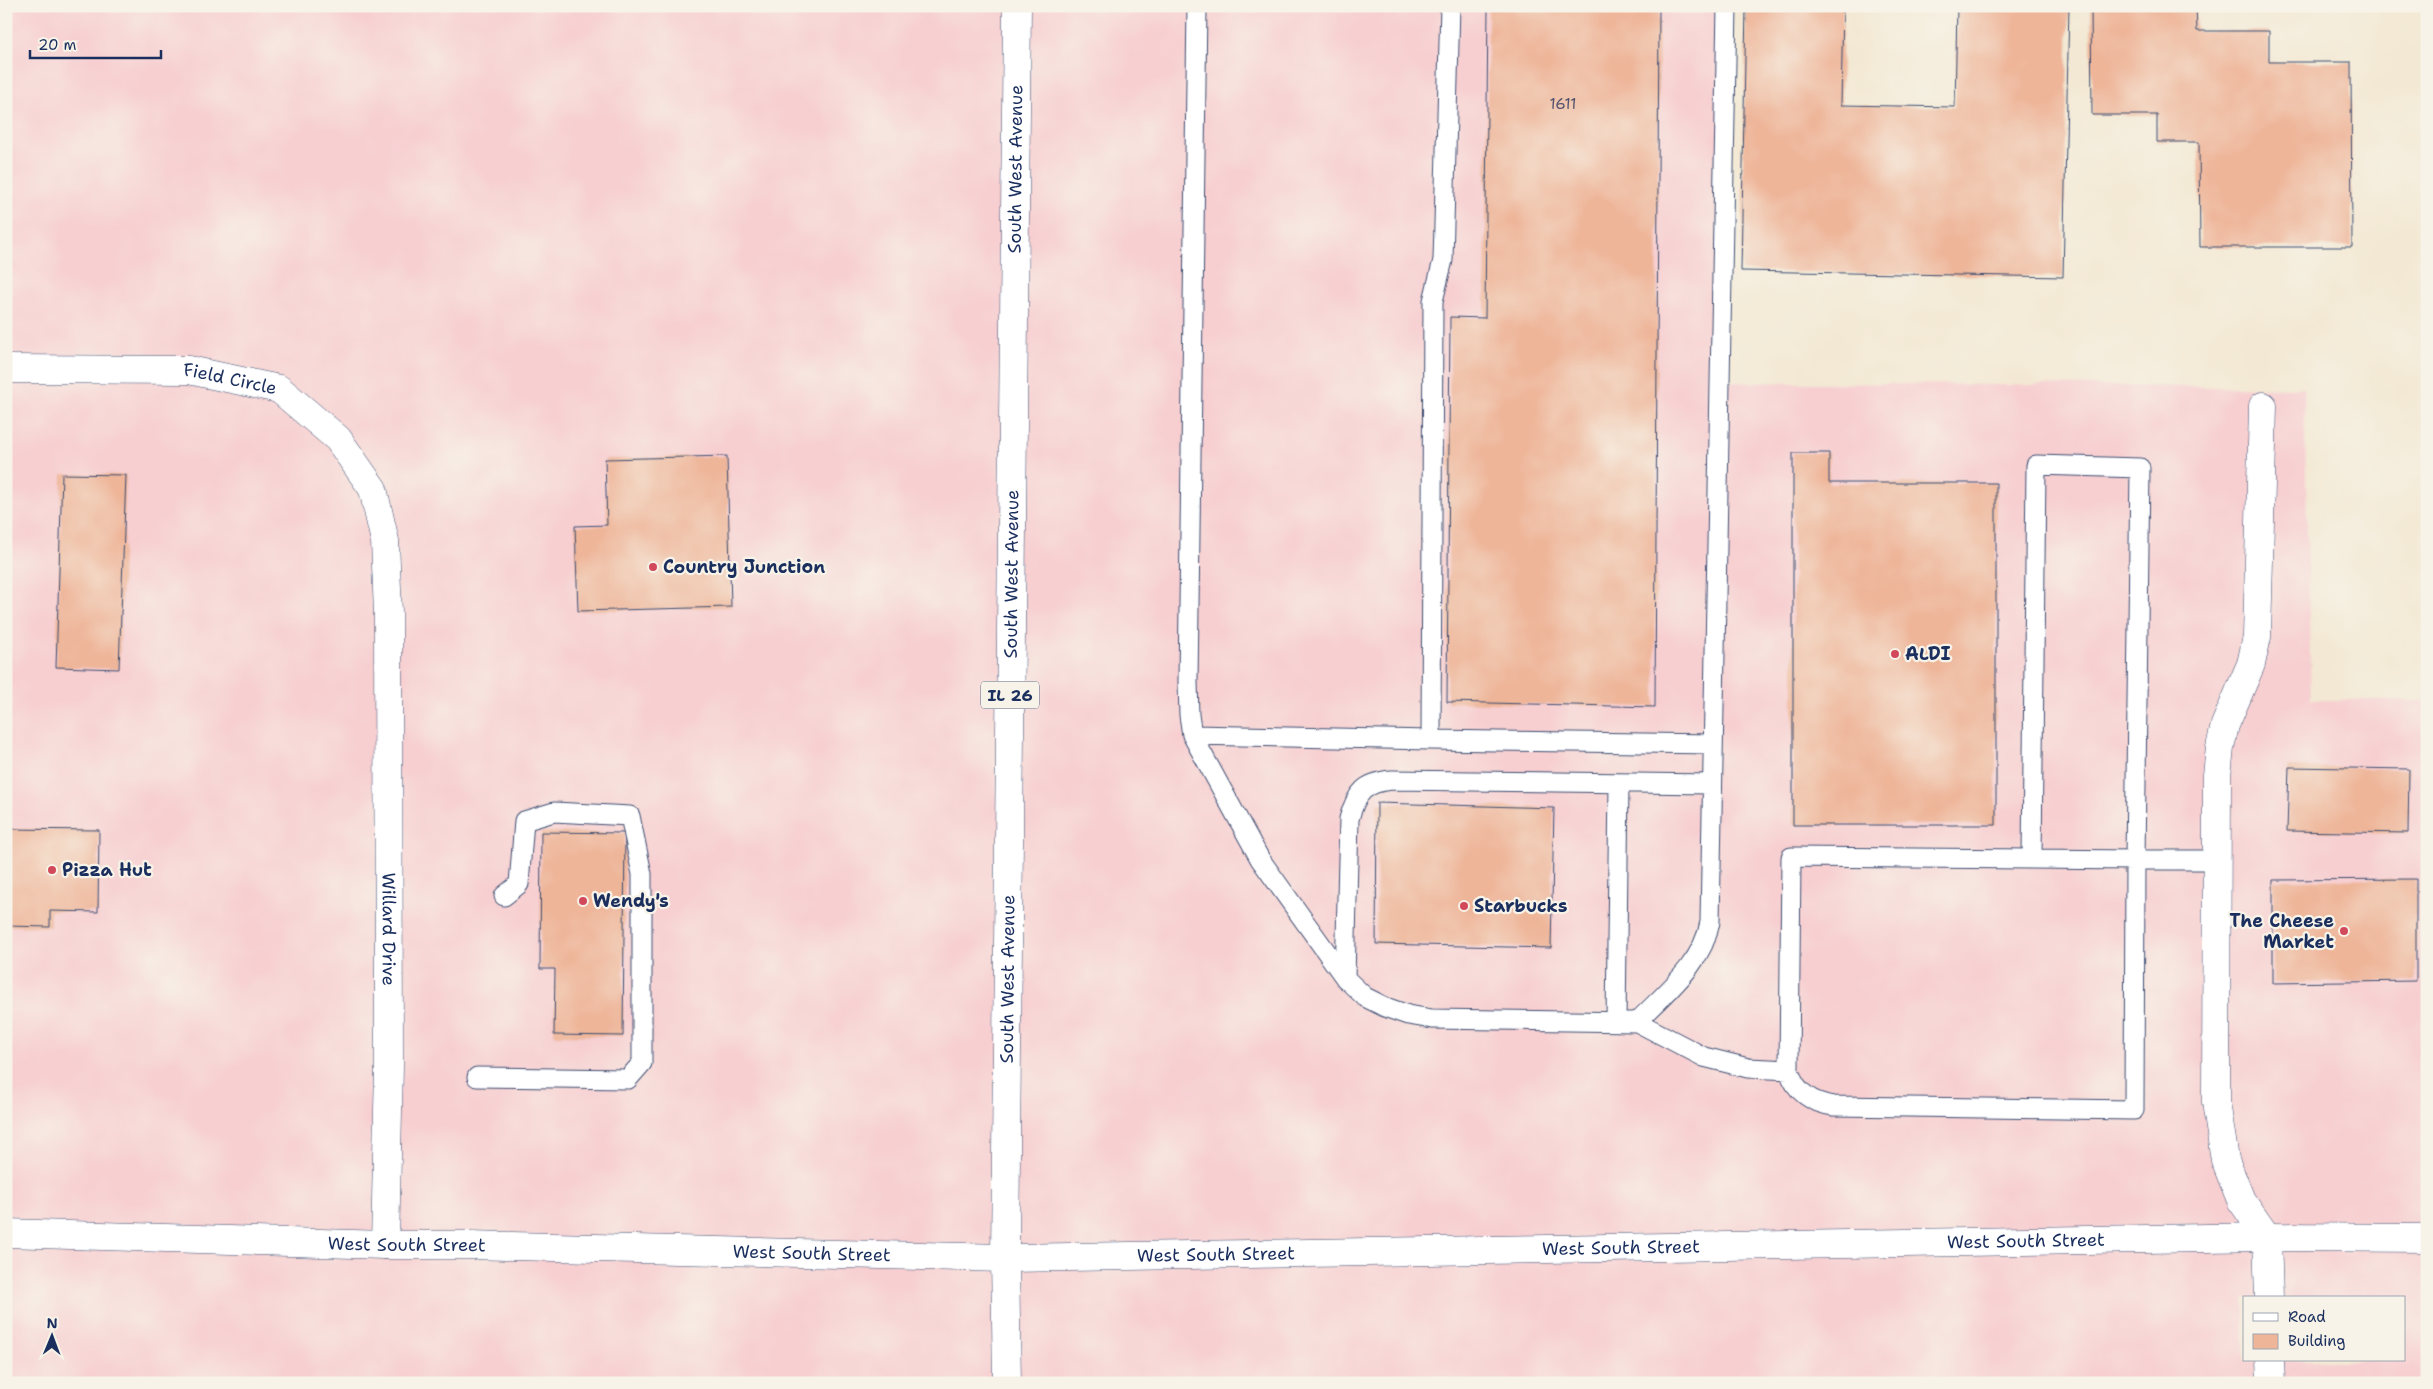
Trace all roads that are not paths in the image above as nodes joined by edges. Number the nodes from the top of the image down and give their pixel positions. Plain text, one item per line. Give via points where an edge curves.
1 (1017, 6) edge
2 (1197, 6) edge
3 (1450, 6) edge
4 (1727, 6) edge
5 (6, 369) edge
6 (2264, 406) dead end
7 (388, 613) joint
8 (1192, 735) junction
9 (1431, 740) junction
10 (1712, 744) junction
11 (1619, 783) junction
12 (1712, 784) junction
13 (2032, 859) junction
14 (2135, 860) junction
15 (2216, 860) junction
16 (504, 896) dead end
17 (1344, 978) junction
18 (1616, 1022) junction
19 (1637, 1022) junction
20 (1789, 1070) junction
21 (477, 1077) dead end
22 (6, 1233) edge
23 (2267, 1237) junction
24 (2427, 1238) edge
25 (386, 1245) junction
26 (1005, 1258) junction
27 (2268, 1296) edge
28 (2270, 1362) edge
29 (1007, 1383) edge
30 (2271, 1383) edge

1 - 26 street, South West Avenue / IL 26
2 - 8 lane via 1188,682
3 - 9 lane via 1443,260 1433,301
4 - 10 lane
5 - 7 street, Field Circle via 189,370 279,389 338,439 373,488 385,541
6 - 15 street via 2257,637 2251,664 2225,725 2220,748
7 - 25 street, Willard Drive
8 - 9 lane
8 - 17 lane via 1260,859
9 - 10 lane
10 - 12 lane
11 - 12 lane
11 - 17 lane via 1392,780 1375,782 1367,787 1354,802 1349,819
11 - 18 lane
12 - 19 lane via 1712,890 1708,935 1685,972
13 - 14 lane
13 - 14 lane via 2036,465 2140,468
13 - 20 lane via 1791,857
14 - 15 lane
14 - 20 lane via 2134,1110 1834,1106 1815,1102 1804,1094 1792,1082
15 - 23 street via 2216,1102 2225,1160 2242,1200
16 - 21 lane via 519,884 524,820 554,812 630,816 642,874 642,1063 628,1079
17 - 18 lane via 1365,997 1385,1007 1432,1019
18 - 19 lane
19 - 20 lane via 1704,1057 1748,1068
22 - 25 street, West South Street
23 - 24 street, West South Street
23 - 26 street, West South Street
23 - 27 street
25 - 26 street, West South Street
26 - 29 street, South West Avenue / IL 26
28 - 30 street

